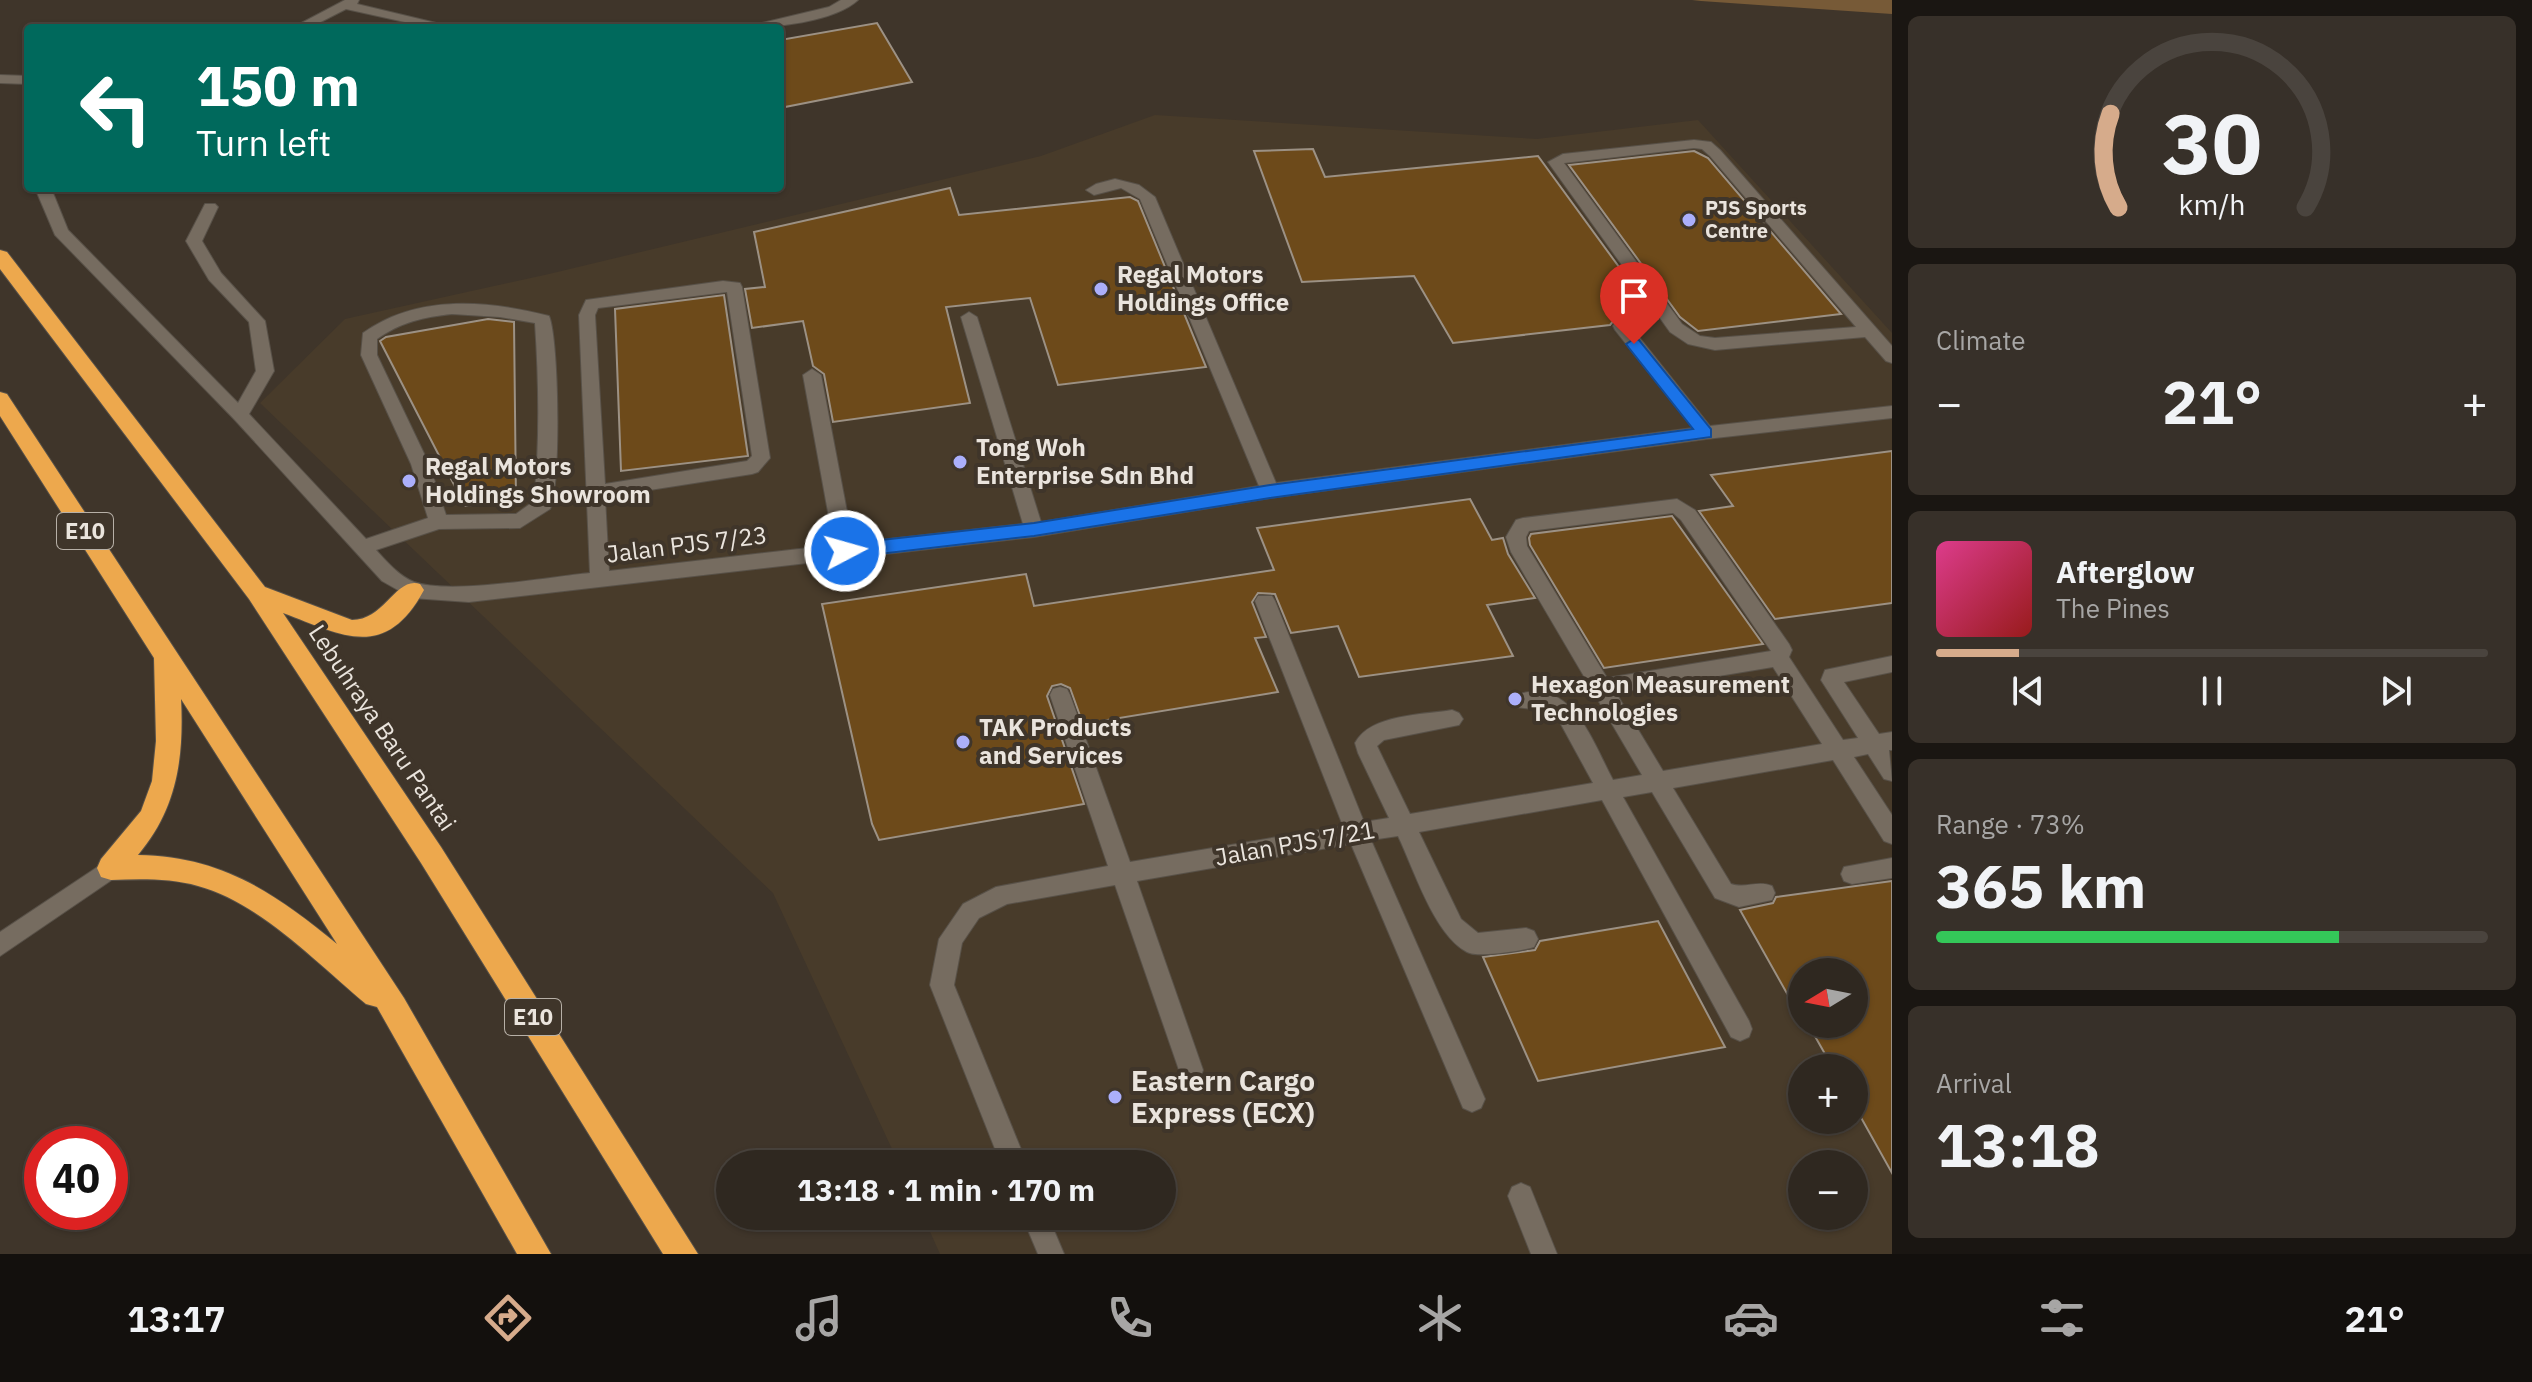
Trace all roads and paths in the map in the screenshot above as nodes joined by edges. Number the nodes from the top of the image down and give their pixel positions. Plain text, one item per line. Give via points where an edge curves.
1 (851, 0) edge
2 (349, 3) edge
3 (307, 24) edge
4 (434, 24) edge
5 (767, 24) edge
6 (0, 79) edge
7 (24, 80) edge
8 (1094, 190) dead end
9 (45, 192) edge
10 (210, 207) dead end
11 (0, 256) edge
12 (969, 317) dead end
13 (1621, 326) dead end
14 (1869, 331) junction
15 (1892, 357) edge
16 (812, 375) dead end
17 (0, 399) edge
18 (1892, 412) edge
19 (240, 415) junction
20 (1706, 433) junction
21 (1270, 491) junction
22 (595, 492) junction
23 (439, 522) junction
24 (1034, 530) junction
25 (362, 547) junction
26 (845, 551) junction
27 (600, 579) junction
28 (412, 590) junction
29 (257, 593) junction
30 (1265, 601) dead end
31 (166, 658) junction
32 (1778, 658) junction
33 (1892, 664) edge
34 (1603, 687) junction
35 (1060, 695) dead end
36 (1523, 701) dead end
37 (1452, 719) dead end
38 (1883, 743) edge
39 (1839, 751) junction
40 (1892, 772) edge
41 (1660, 782) junction
42 (1609, 790) junction
43 (1402, 826) junction
44 (1357, 833) junction
45 (1892, 834) edge
46 (111, 868) junction
47 (1892, 868) edge
48 (1122, 873) junction
49 (1852, 874) dead end
50 (1764, 893) dead end
51 (1526, 939) dead end
52 (0, 945) edge
53 (394, 1008) junction
54 (1740, 1029) dead end
55 (1191, 1070) dead end
56 (1472, 1099) dead end
57 (1008, 1150) edge
58 (1521, 1196) dead end
59 (1041, 1230) edge
60 (535, 1254) edge
61 (682, 1254) edge
62 (1051, 1254) edge
63 (1544, 1254) edge

1 - 5 street via 833,10
2 - 3 street
2 - 4 street
6 - 7 street
8 - 21 street via 1112,182 1133,185 1147,197
9 - 19 street via 61,232
10 - 19 street via 194,241 215,276 257,321 265,371
11 - 29 highway, Lebuhraya Baru Pantai / E10
12 - 24 street
13 - 20 street
14 - 14 street via 1706,145 1555,162 1687,338 1715,344
14 - 15 street
16 - 26 street
17 - 31 highway, E10
18 - 20 street, Jalan PJS 7/23
19 - 25 street
20 - 21 street, Jalan PJS 7/23
21 - 24 street, Jalan PJS 7/23
22 - 22 street via 587,315 592,304 734,287 761,458 752,467
22 - 27 street
23 - 23 street via 420,464 369,355 369,337 379,327 434,310 515,312 543,320 548,413 543,504 520,521
23 - 25 street
24 - 26 street, Jalan PJS 7/23
25 - 28 street via 389,576
26 - 27 street, Jalan PJS 7/23
27 - 28 street, Jalan PJS 7/23 via 469,594
28 - 29 highway via 394,614 366,631
29 - 61 highway, Lebuhraya Baru Pantai / E10 via 431,855
30 - 44 street
31 - 46 highway via 168,771 151,817
31 - 53 highway, E10
32 - 34 street
32 - 34 street via 1782,650 1677,506 1523,525 1516,537 1518,547
32 - 39 street
33 - 38 street via 1831,680
34 - 41 street
35 - 48 street
36 - 42 street via 1553,703 1564,711
37 - 43 street via 1378,732 1366,743
38 - 39 street, Jalan PJS 7/21
38 - 40 street
39 - 41 street, Jalan PJS 7/21
39 - 45 street
41 - 42 street, Jalan PJS 7/21
41 - 50 street via 1723,891 1739,897
42 - 43 street, Jalan PJS 7/21
42 - 54 street
43 - 44 street, Jalan PJS 7/21
43 - 51 street via 1453,927 1474,944
44 - 48 street, Jalan PJS 7/21
44 - 56 street
46 - 52 street
46 - 53 highway via 198,873 237,888
47 - 49 street
48 - 55 street
48 - 57 street, Jalan PJS 7/21 via 1004,894 971,911 951,939 942,985
53 - 60 highway, E10
58 - 63 street
59 - 62 street

